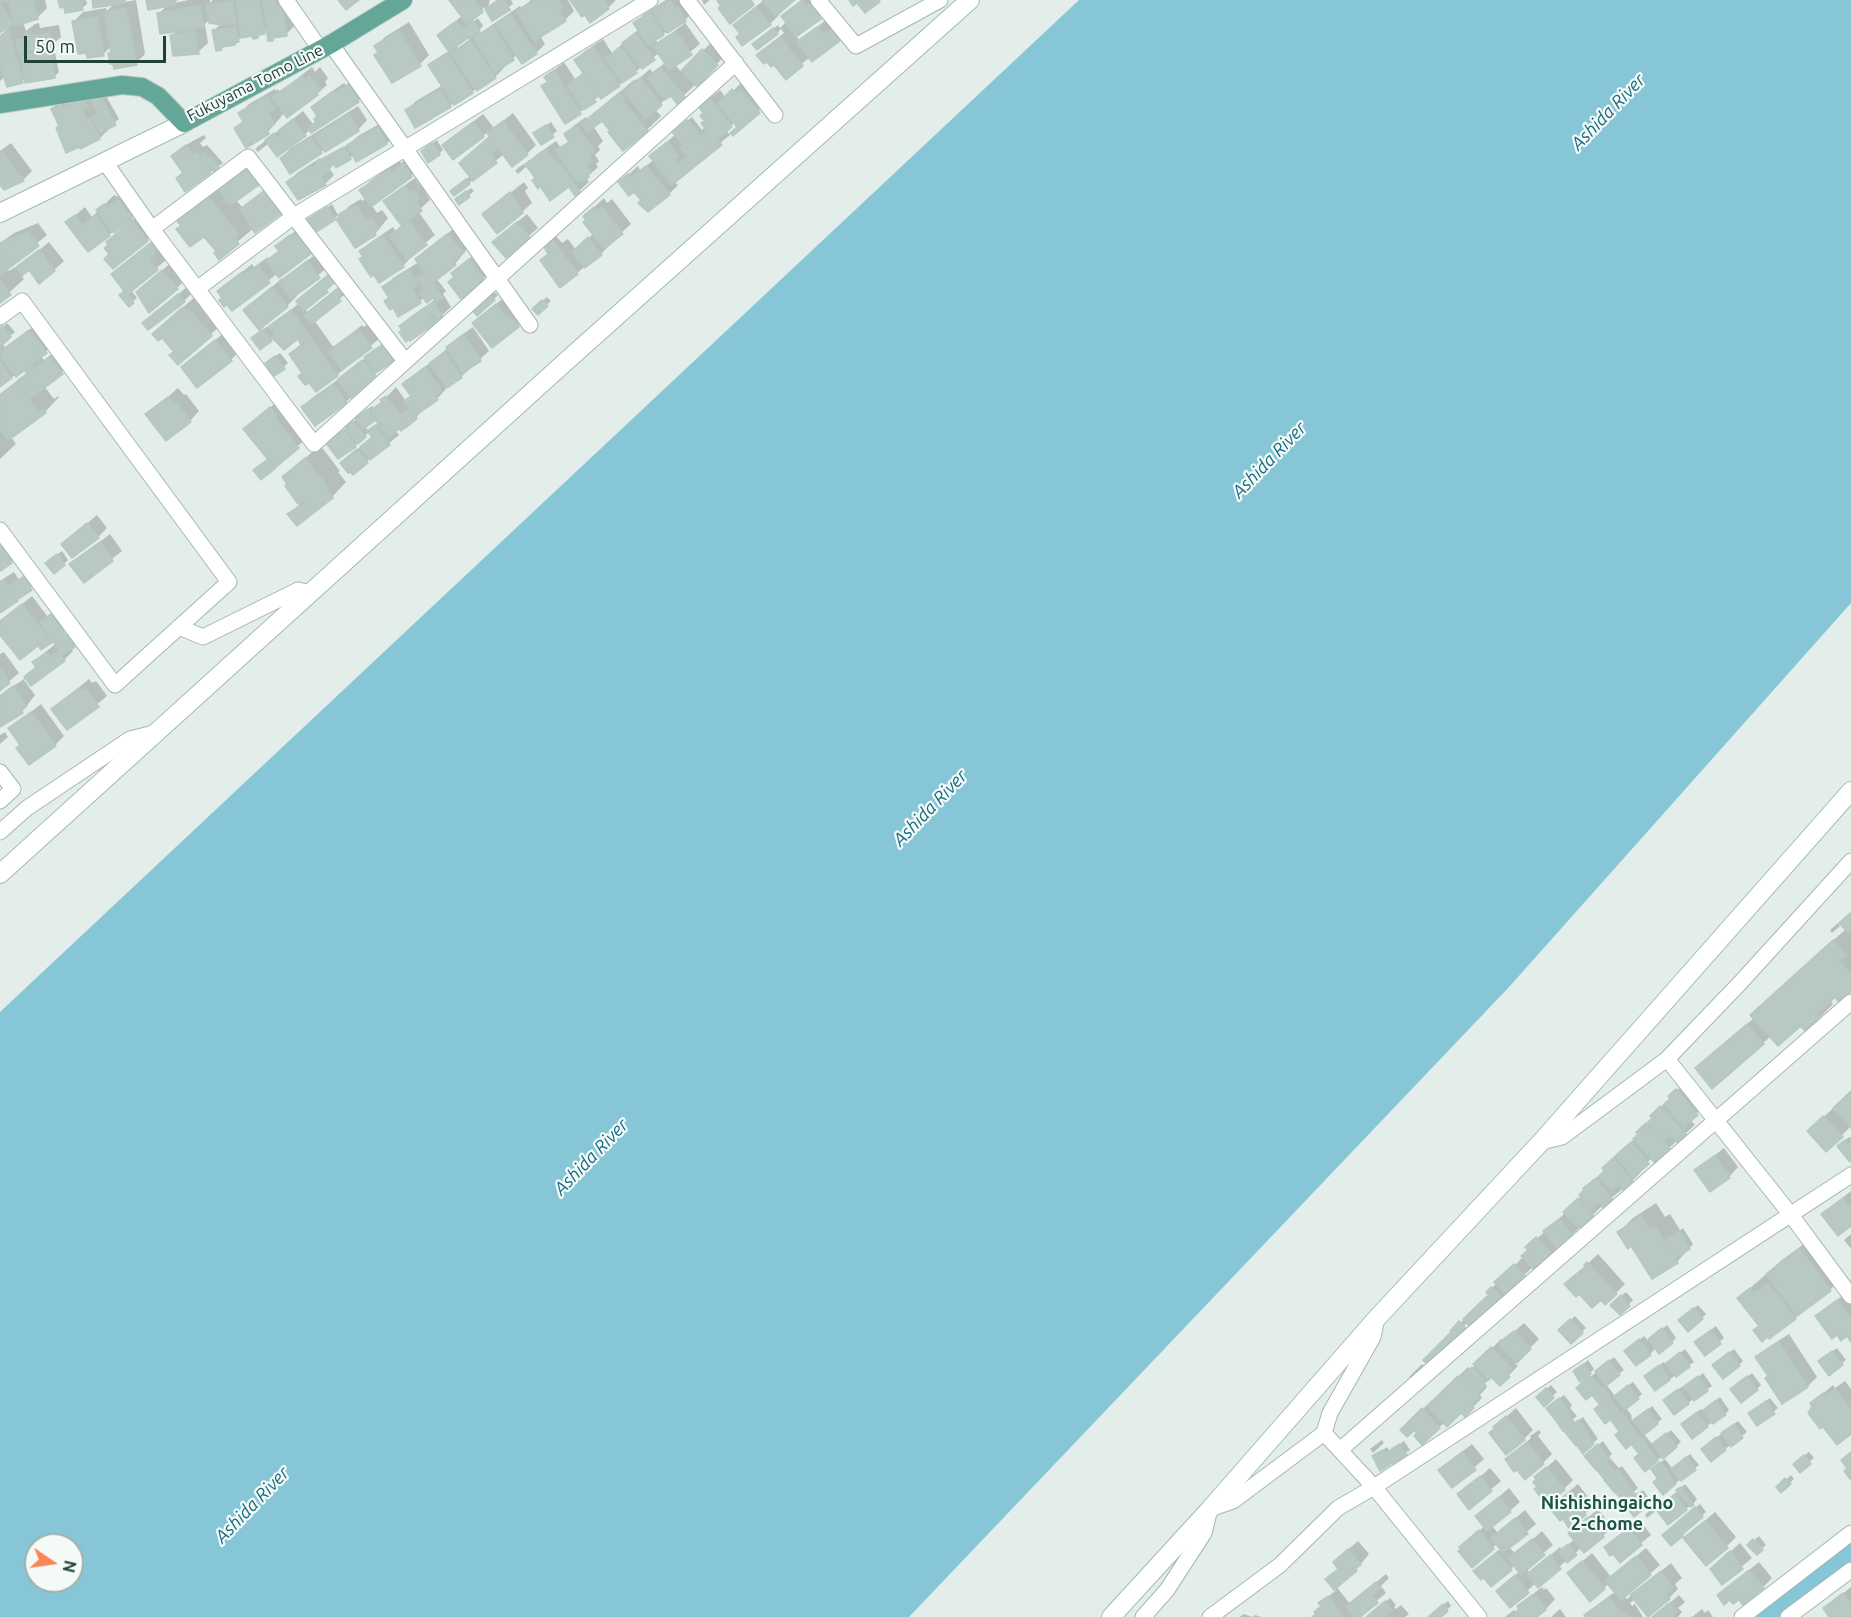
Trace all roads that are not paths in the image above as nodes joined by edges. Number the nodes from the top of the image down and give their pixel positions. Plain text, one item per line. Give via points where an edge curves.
1 (286, 0) edge
2 (403, 0) edge
3 (650, 0) edge
4 (687, 0) edge
5 (819, 0) edge
6 (940, 0) edge
7 (970, 0) edge
8 (325, 46) junction
9 (736, 63) junction
10 (0, 104) edge
11 (775, 115) dead end
12 (184, 123) junction
13 (405, 150) junction
14 (105, 162) junction
15 (0, 213) edge
16 (294, 216) junction
17 (152, 229) junction
18 (497, 280) junction
19 (197, 289) junction
20 (0, 317) edge
21 (530, 325) dead end
22 (405, 361) junction
23 (0, 530) edge
24 (312, 593) junction
25 (179, 627) junction
26 (158, 732) junction
27 (0, 772) edge
28 (13, 789) junction
29 (1851, 791) edge
30 (0, 801) edge
31 (27, 808) junction
32 (0, 831) edge
33 (1851, 861) edge
34 (0, 874) edge
35 (1851, 1002) edge
36 (1667, 1059) junction
37 (1716, 1120) junction
38 (1540, 1142) junction
39 (1851, 1175) edge
40 (1791, 1215) junction
41 (1851, 1296) edge
42 (1377, 1318) junction
43 (1324, 1433) junction
44 (1340, 1450) junction
45 (1374, 1487) junction
46 (1210, 1509) junction
47 (1851, 1533) edge
48 (1851, 1570) edge
49 (1111, 1617) edge
50 (1143, 1617) edge
51 (1210, 1617) edge
52 (1479, 1617) edge
53 (1742, 1617) edge
54 (1788, 1617) edge

1 - 8 street
2 - 8 main road, Fukuyama Tomo Line
3 - 13 street
4 - 9 street
5 - 6 street via 856,46
7 - 24 street
8 - 12 main road, Fukuyama Tomo Line
8 - 13 street
9 - 11 street
9 - 18 street
10 - 12 main road, Fukuyama Tomo Line via 122,85 142,87 158,96
12 - 14 street
13 - 16 street
13 - 18 street
14 - 15 street
14 - 17 street
16 - 17 street via 248,157
16 - 19 street
16 - 22 street
17 - 19 street
18 - 21 street
18 - 22 street
19 - 22 street via 314,444
20 - 25 street via 21,301 229,582
23 - 25 street via 115,685
24 - 25 street via 298,590 203,637
24 - 26 street
26 - 31 street via 130,739
26 - 34 street
27 - 28 street
28 - 30 street
28 - 31 street
29 - 38 street
31 - 32 street
33 - 36 street
35 - 37 street
36 - 37 street
36 - 38 street via 1562,1137
37 - 40 street
37 - 44 street
38 - 42 street
39 - 40 street
40 - 41 street
40 - 45 street
42 - 43 street via 1373,1337 1330,1413
42 - 46 street
43 - 44 street
43 - 46 street via 1233,1501
44 - 45 street
45 - 51 street via 1338,1508 1280,1564
45 - 52 street
46 - 49 street
46 - 50 street via 1204,1533 1167,1590
47 - 53 street
48 - 54 street

